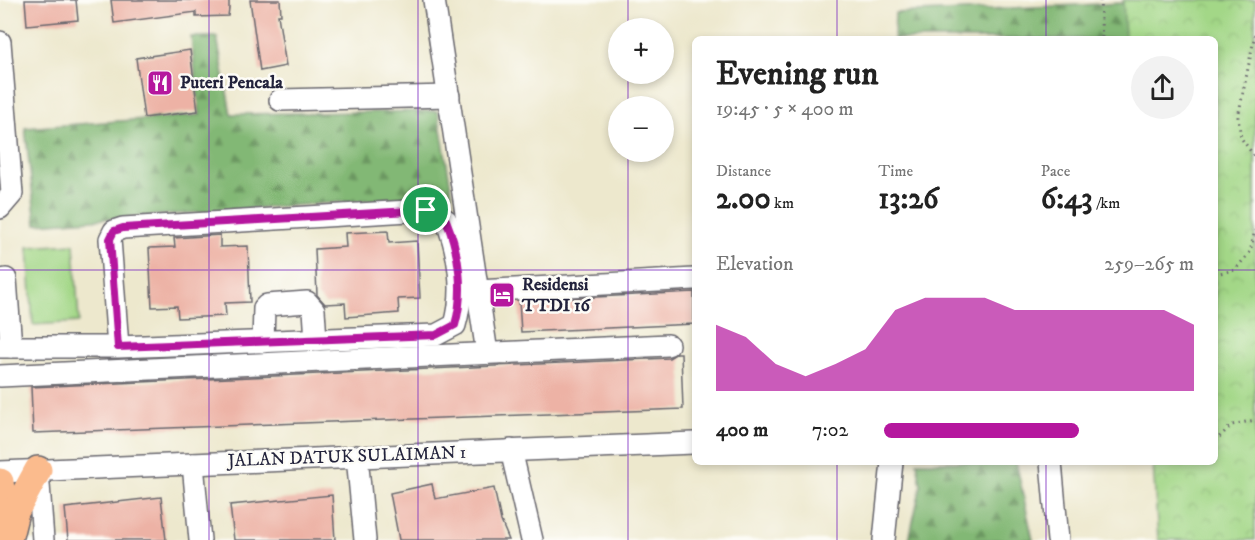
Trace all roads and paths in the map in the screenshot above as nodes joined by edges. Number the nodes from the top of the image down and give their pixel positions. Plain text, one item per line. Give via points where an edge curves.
1 (434, 0) edge
2 (1100, 0) edge
3 (1255, 34) edge
4 (1102, 36) edge
5 (0, 42) edge
6 (450, 96) junction
7 (280, 100) dead end
8 (1255, 157) edge
9 (0, 208) edge
10 (1255, 230) edge
11 (1218, 273) edge
12 (692, 279) edge
13 (0, 280) edge
14 (478, 291) junction
15 (316, 340) junction
16 (263, 342) junction
17 (668, 345) dead end
18 (6, 347) edge
19 (118, 347) junction
20 (488, 353) junction
21 (0, 376) edge
22 (1255, 420) edge
23 (1218, 438) edge
24 (692, 443) edge
25 (511, 450) junction
26 (357, 456) junction
27 (193, 464) junction
28 (892, 465) edge
29 (1051, 465) edge
30 (38, 470) junction
31 (0, 472) edge
32 (0, 482) edge
33 (8, 540) edge
34 (43, 540) edge
35 (200, 540) edge
36 (365, 540) edge
37 (532, 540) edge
38 (884, 540) edge
39 (1058, 540) edge

1 - 6 street
2 - 4 path
3 - 8 path via 1238,117 1241,138
5 - 9 street via 12,194
6 - 7 street
6 - 14 street
10 - 11 path via 1250,252 1235,270
12 - 14 street
13 - 18 street via 6,279
14 - 20 street
15 - 16 street
15 - 16 street via 314,310 307,302 267,305
15 - 19 street via 436,335 455,325 459,311 458,249 446,220 426,210 114,231 110,239
16 - 19 street
17 - 20 street
18 - 19 street
20 - 21 street
22 - 23 path via 1232,425
24 - 25 street, JALAN DATUK SULAIMAN 1
25 - 26 street, JALAN DATUK SULAIMAN 1
25 - 37 street
26 - 27 street, JALAN DATUK SULAIMAN 1
26 - 36 street
27 - 30 street, JALAN DATUK SULAIMAN 1
27 - 35 street
28 - 38 street
29 - 39 street
30 - 31 street, JALAN DATUK SULAIMAN 1
30 - 33 main road via 15,512
30 - 34 street
32 - 33 main road

